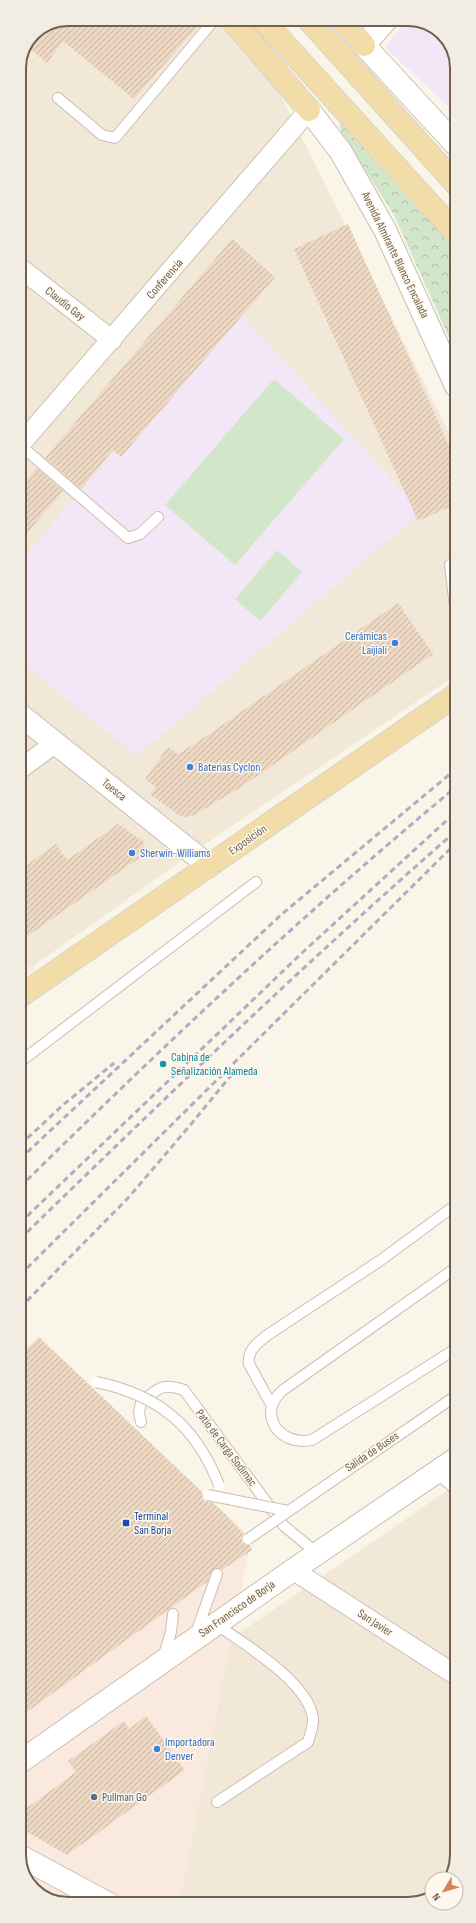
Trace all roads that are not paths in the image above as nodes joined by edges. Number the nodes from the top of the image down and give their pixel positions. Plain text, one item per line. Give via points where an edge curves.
1 (209, 26) edge
2 (237, 26) edge
3 (268, 26) edge
4 (314, 26) edge
5 (347, 26) edge
6 (381, 26) edge
7 (364, 46) junction
8 (58, 98) dead end
9 (309, 110) junction
10 (450, 139) edge
11 (450, 177) edge
12 (450, 226) edge
13 (26, 272) edge
14 (112, 340) junction
15 (450, 373) edge
16 (26, 438) edge
17 (26, 450) edge
18 (158, 517) dead end
19 (450, 699) edge
20 (26, 720) edge
21 (55, 743) junction
22 (26, 765) edge
23 (209, 866) junction
24 (256, 882) dead end
25 (26, 993) edge
26 (26, 1057) edge
27 (450, 1209) edge
28 (450, 1272) edge
29 (450, 1352) edge
30 (96, 1382) dead end
31 (450, 1400) edge
32 (272, 1406) junction
33 (141, 1422) dead end
34 (450, 1463) edge
35 (436, 1472) junction
36 (219, 1485) dead end
37 (450, 1485) edge
38 (208, 1495) dead end
39 (288, 1511) junction
40 (248, 1539) dead end
41 (317, 1553) junction
42 (293, 1570) junction
43 (217, 1574) dead end
44 (173, 1614) dead end
45 (216, 1624) junction
46 (194, 1639) junction
47 (162, 1662) junction
48 (450, 1671) edge
49 (26, 1758) edge
50 (217, 1802) dead end
51 (27, 1860) edge
52 (97, 1897) edge

1 - 8 lane via 115,138 102,135
2 - 9 main road
3 - 12 main road
4 - 11 main road
5 - 7 main road
6 - 7 street
7 - 10 street
9 - 14 street, Conferencia
9 - 15 street, Avenida Almirante Blanco Encalada via 341,152 385,230
13 - 14 street, Claudio Gay
14 - 16 street, Conferencia
17 - 18 lane via 128,538 140,534
19 - 23 main road, Exposición
20 - 21 street, Toesca
21 - 22 street
21 - 23 street, Toesca
23 - 25 main road, Exposición
24 - 26 lane
27 - 32 lane via 381,1260 266,1336 253,1348 248,1359 249,1364
28 - 32 lane via 283,1390
29 - 32 lane via 312,1440 298,1441 285,1437 273,1421
30 - 36 lane, bridge via 137,1394 173,1416 201,1447
31 - 39 lane, Salida de Buses, bridge
33 - 41 lane, Patio de Carga Sodimac via 141,1402 167,1385 184,1390 284,1526
34 - 35 street, San Francisco de Borja
35 - 37 lane
35 - 41 street, San Francisco de Borja
38 - 39 lane, bridge
39 - 40 lane, Salida de Buses, bridge
41 - 42 street, San Francisco de Borja
42 - 45 street, San Francisco de Borja
42 - 48 street, San Javier
43 - 46 lane
44 - 47 lane via 171,1632
45 - 46 street, San Francisco de Borja
45 - 50 lane via 291,1679 310,1705 313,1720 308,1742
46 - 47 street, San Francisco de Borja
47 - 49 street, San Francisco de Borja
51 - 52 street

